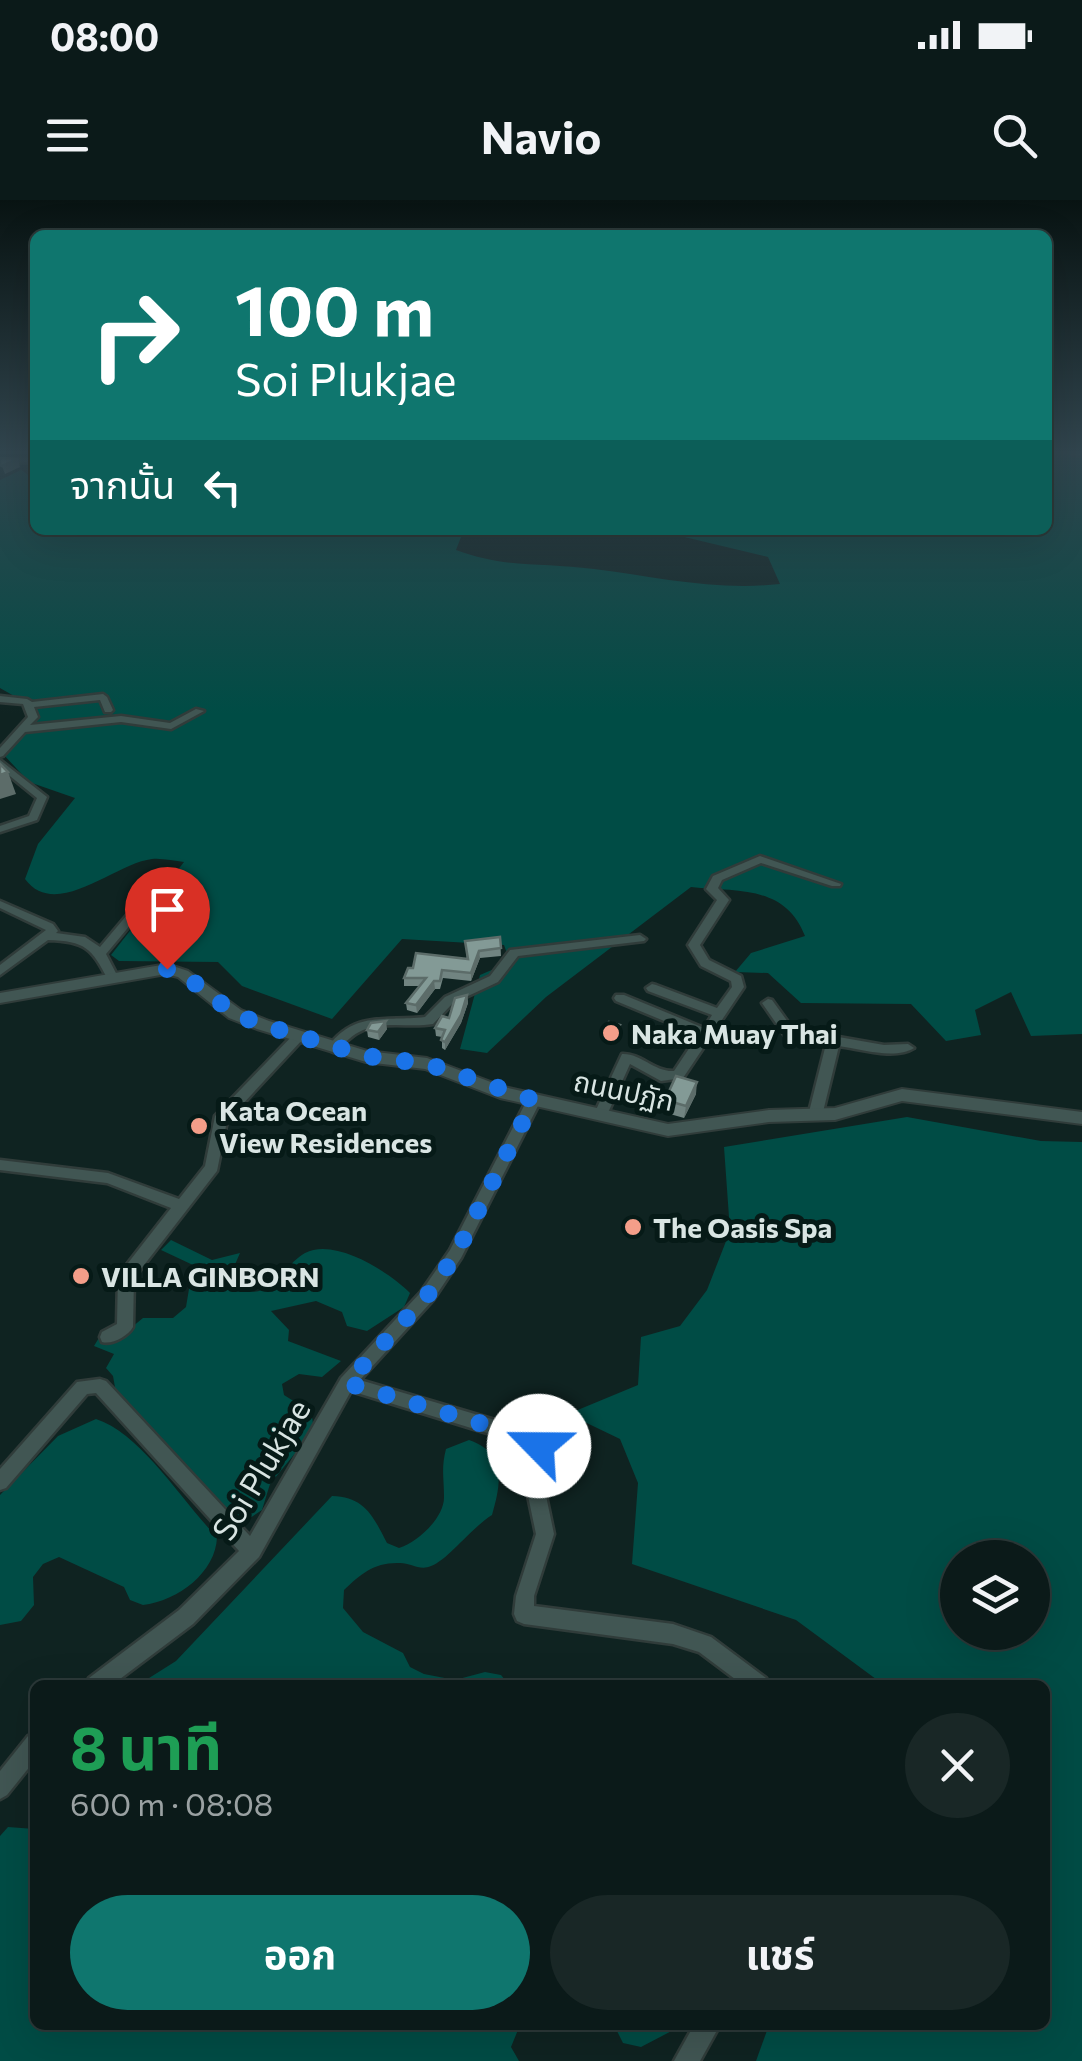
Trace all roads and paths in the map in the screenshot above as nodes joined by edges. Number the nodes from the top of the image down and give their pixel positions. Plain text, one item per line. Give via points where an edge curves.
1 (0, 699) edge
2 (30, 705) junction
3 (108, 710) dead end
4 (199, 710) dead end
5 (23, 729) junction
6 (0, 754) edge
7 (0, 762) edge
8 (0, 829) edge
9 (162, 873) dead end
10 (836, 884) dead end
11 (0, 904) edge
12 (47, 936) junction
13 (640, 939) dead end
14 (102, 952) junction
15 (0, 971) edge
16 (112, 978) junction
17 (652, 988) dead end
18 (0, 998) edge
19 (620, 998) dead end
20 (768, 1003) dead end
21 (719, 1014) junction
22 (704, 1034) junction
23 (299, 1036) junction
24 (833, 1042) junction
25 (334, 1048) junction
26 (908, 1048) dead end
27 (534, 1100) junction
28 (602, 1112) junction
29 (816, 1116) junction
30 (1082, 1118) edge
31 (0, 1165) edge
32 (182, 1206) junction
33 (108, 1337) dead end
34 (347, 1383) junction
35 (0, 1482) edge
36 (252, 1551) junction
37 (103, 1680) edge
38 (752, 1680) edge
39 (30, 1749) edge
40 (0, 1788) edge
41 (705, 2030) edge
42 (686, 2061) edge

1 - 2 street
2 - 3 street via 103,697
2 - 5 street via 33,716
4 - 5 street via 171,726 121,718
5 - 6 street
7 - 8 street via 42,797 32,818
9 - 14 street
10 - 21 street via 760,859 717,878 712,890 723,900 694,945 705,963 737,979
11 - 12 street via 49,926
12 - 14 street via 71,936
12 - 15 street
13 - 25 street via 514,953 494,978 448,1000 429,1021 368,1022 346,1029
14 - 16 street
16 - 18 main road, ถนนปฏัก
16 - 23 main road, ถนนปฏัก via 167,969 235,1014
17 - 21 street
19 - 22 street
20 - 24 street via 789,1033
21 - 22 street
22 - 28 street via 678,1075 661,1076 627,1056
23 - 25 main road, ถนนปฏัก
23 - 32 street via 220,1119 212,1167
24 - 26 street
24 - 29 street
25 - 27 main road, ถนนปฏัก via 428,1064
27 - 28 main road, ถนนปฏัก
27 - 34 street, Soi Plukjae via 456,1254
28 - 29 main road, ถนนปฏัก via 686,1130 769,1116
29 - 30 main road, ถนนปฏัก via 902,1095
31 - 32 street via 108,1178
32 - 33 street via 126,1276 125,1327
34 - 36 street, Soi Plukjae
34 - 38 street via 539,1446 536,1491 545,1534 524,1614 673,1634 704,1644
35 - 36 street via 84,1386 100,1386
36 - 37 street, Soi Plukjae via 186,1617
39 - 40 street
41 - 42 street

